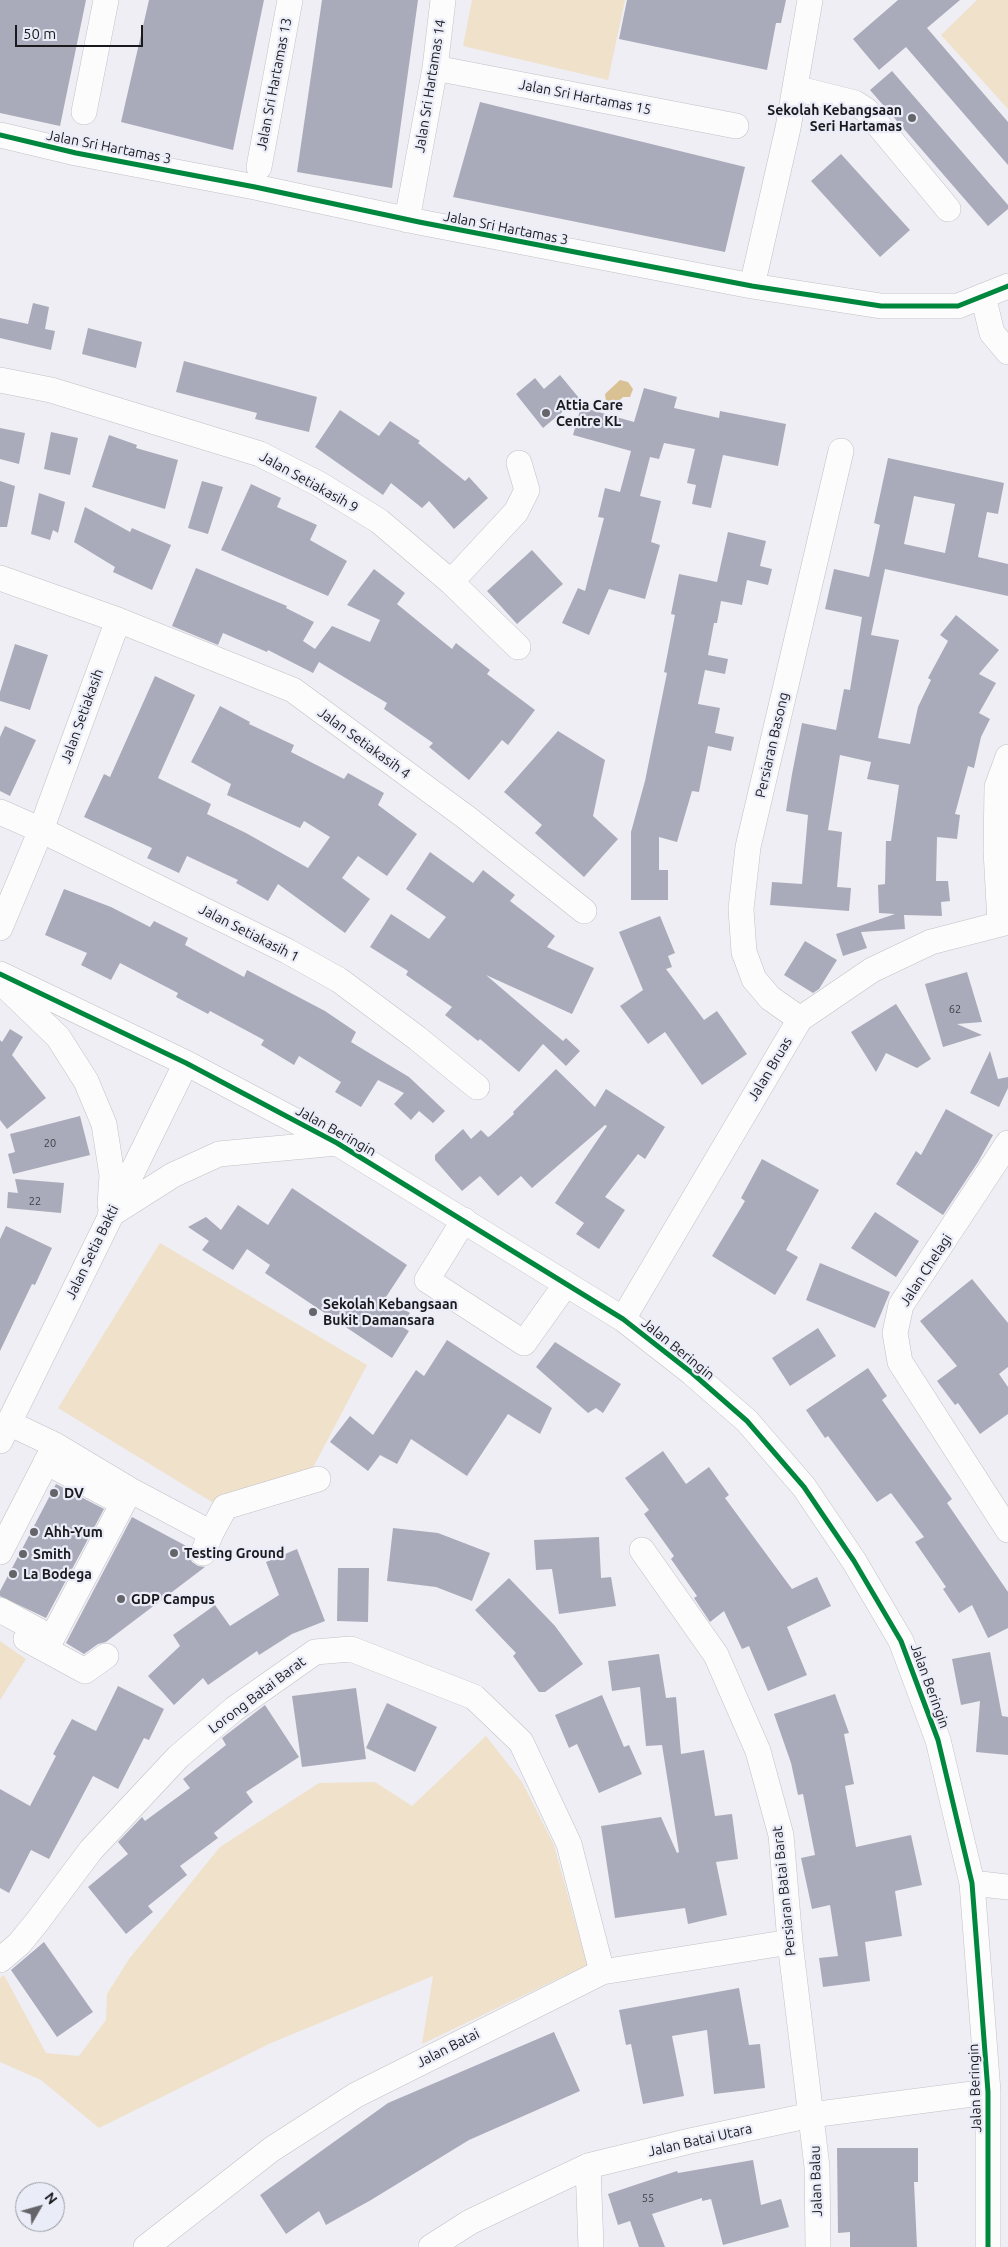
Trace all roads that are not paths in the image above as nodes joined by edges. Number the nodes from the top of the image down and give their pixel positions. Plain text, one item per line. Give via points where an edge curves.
1 (106, 0) edge
2 (290, 0) edge
3 (443, 0) edge
4 (810, 0) edge
5 (435, 68) junction
6 (795, 88) junction
7 (84, 112) dead end
8 (736, 126) dead end
9 (0, 135) edge
10 (259, 167) dead end
11 (948, 209) dead end
12 (413, 221) junction
13 (752, 286) junction
14 (1001, 291) edge
15 (1008, 352) edge
16 (0, 380) edge
17 (841, 451) dead end
18 (519, 463) dead end
19 (0, 578) edge
20 (451, 582) junction
21 (118, 620) junction
22 (518, 647) dead end
23 (1008, 757) edge
24 (0, 812) edge
25 (40, 830) junction
26 (584, 912) dead end
27 (1004, 922) edge
28 (0, 928) edge
29 (0, 974) edge
30 (0, 982) edge
31 (800, 1019) junction
32 (186, 1063) junction
33 (477, 1087) dead end
34 (337, 1142) junction
35 (1008, 1143) edge
36 (110, 1215) junction
37 (464, 1220) junction
38 (566, 1284) junction
39 (623, 1319) junction
40 (4, 1432) edge
41 (51, 1454) junction
42 (318, 1479) dead end
43 (127, 1496) junction
44 (1008, 1530) edge
45 (642, 1550) dead end
46 (0, 1552) edge
47 (0, 1610) edge
48 (0, 1625) edge
49 (106, 1656) dead end
50 (972, 1884) junction
51 (1008, 1887) edge
52 (790, 1942) junction
53 (0, 1960) edge
54 (602, 1972) junction
55 (988, 2092) junction
56 (811, 2115) junction
57 (588, 2166) junction
58 (146, 2247) edge
59 (431, 2247) edge
60 (591, 2247) edge
61 (818, 2247) edge
62 (988, 2247) edge

1 - 7 street
2 - 10 street, Jalan Sri Hartamas 13
3 - 5 street, Jalan Sri Hartamas 14
4 - 6 street
5 - 8 street, Jalan Sri Hartamas 15
5 - 12 street, Jalan Sri Hartamas 14 via 416,172
6 - 11 street via 866,110
6 - 13 street
9 - 12 street, Jalan Sri Hartamas 3
12 - 13 street, Jalan Sri Hartamas 3
13 - 14 street, Jalan Sri Hartamas 3 via 881,306 958,306
14 - 15 street via 992,333
16 - 20 street, Jalan Setiakasih 9 via 51,390 260,454 379,521
17 - 31 street, Persiaran Basong via 748,847 741,909 744,952 754,979 770,998
18 - 20 street via 527,490 516,512
19 - 21 street
20 - 22 street, Jalan Setiakasih 9
21 - 25 street, Jalan Setiakasih
21 - 26 street, Jalan Setiakasih 4 via 293,690 467,818
23 - 27 street via 997,787 996,850
24 - 25 street, Jalan Setiakasih 1
25 - 28 street, Jalan Setiakasih
25 - 33 street, Jalan Setiakasih 1 via 340,980
27 - 31 street, Jalan Bruas via 922,946 872,970
29 - 32 street, Jalan Beringin
30 - 36 street via 58,1037 86,1081 104,1124 112,1175
31 - 39 street, Jalan Bruas
32 - 34 street, Jalan Beringin
32 - 36 street, Jalan Setia Bakti
34 - 36 street via 220,1154 173,1175
34 - 37 street, Jalan Beringin
35 - 44 street, Jalan Chelagi via 901,1305 895,1333 900,1362
36 - 40 street, Jalan Setia Bakti
37 - 38 street, Jalan Beringin
37 - 38 street via 427,1280 524,1343
38 - 39 street, Jalan Beringin
39 - 50 street, Jalan Beringin via 747,1421 804,1487 854,1561 901,1641 938,1740
40 - 41 street
41 - 43 street
41 - 46 street
42 - 43 street via 225,1507 207,1545
43 - 47 street via 52,1638
45 - 52 street, Persiaran Batai Barat via 716,1654 758,1751 781,1835
48 - 49 street via 85,1671
50 - 51 street
50 - 55 street, Jalan Beringin
52 - 54 street, Jalan Batai
52 - 56 street, Persiaran Batai Barat
53 - 54 street, Lorong Batai Barat via 19,1944 91,1850 178,1757 234,1709 315,1652 351,1649 474,1697 521,1742 569,1844
54 - 58 street, Jalan Batai via 356,2095 272,2150
55 - 56 street, Jalan Batai Utara
55 - 62 street, Jalan Beringin
56 - 57 street, Jalan Batai Utara
56 - 61 street, Jalan Balau via 817,2167
57 - 59 street, Jalan Batai Utara via 470,2222
57 - 60 street

